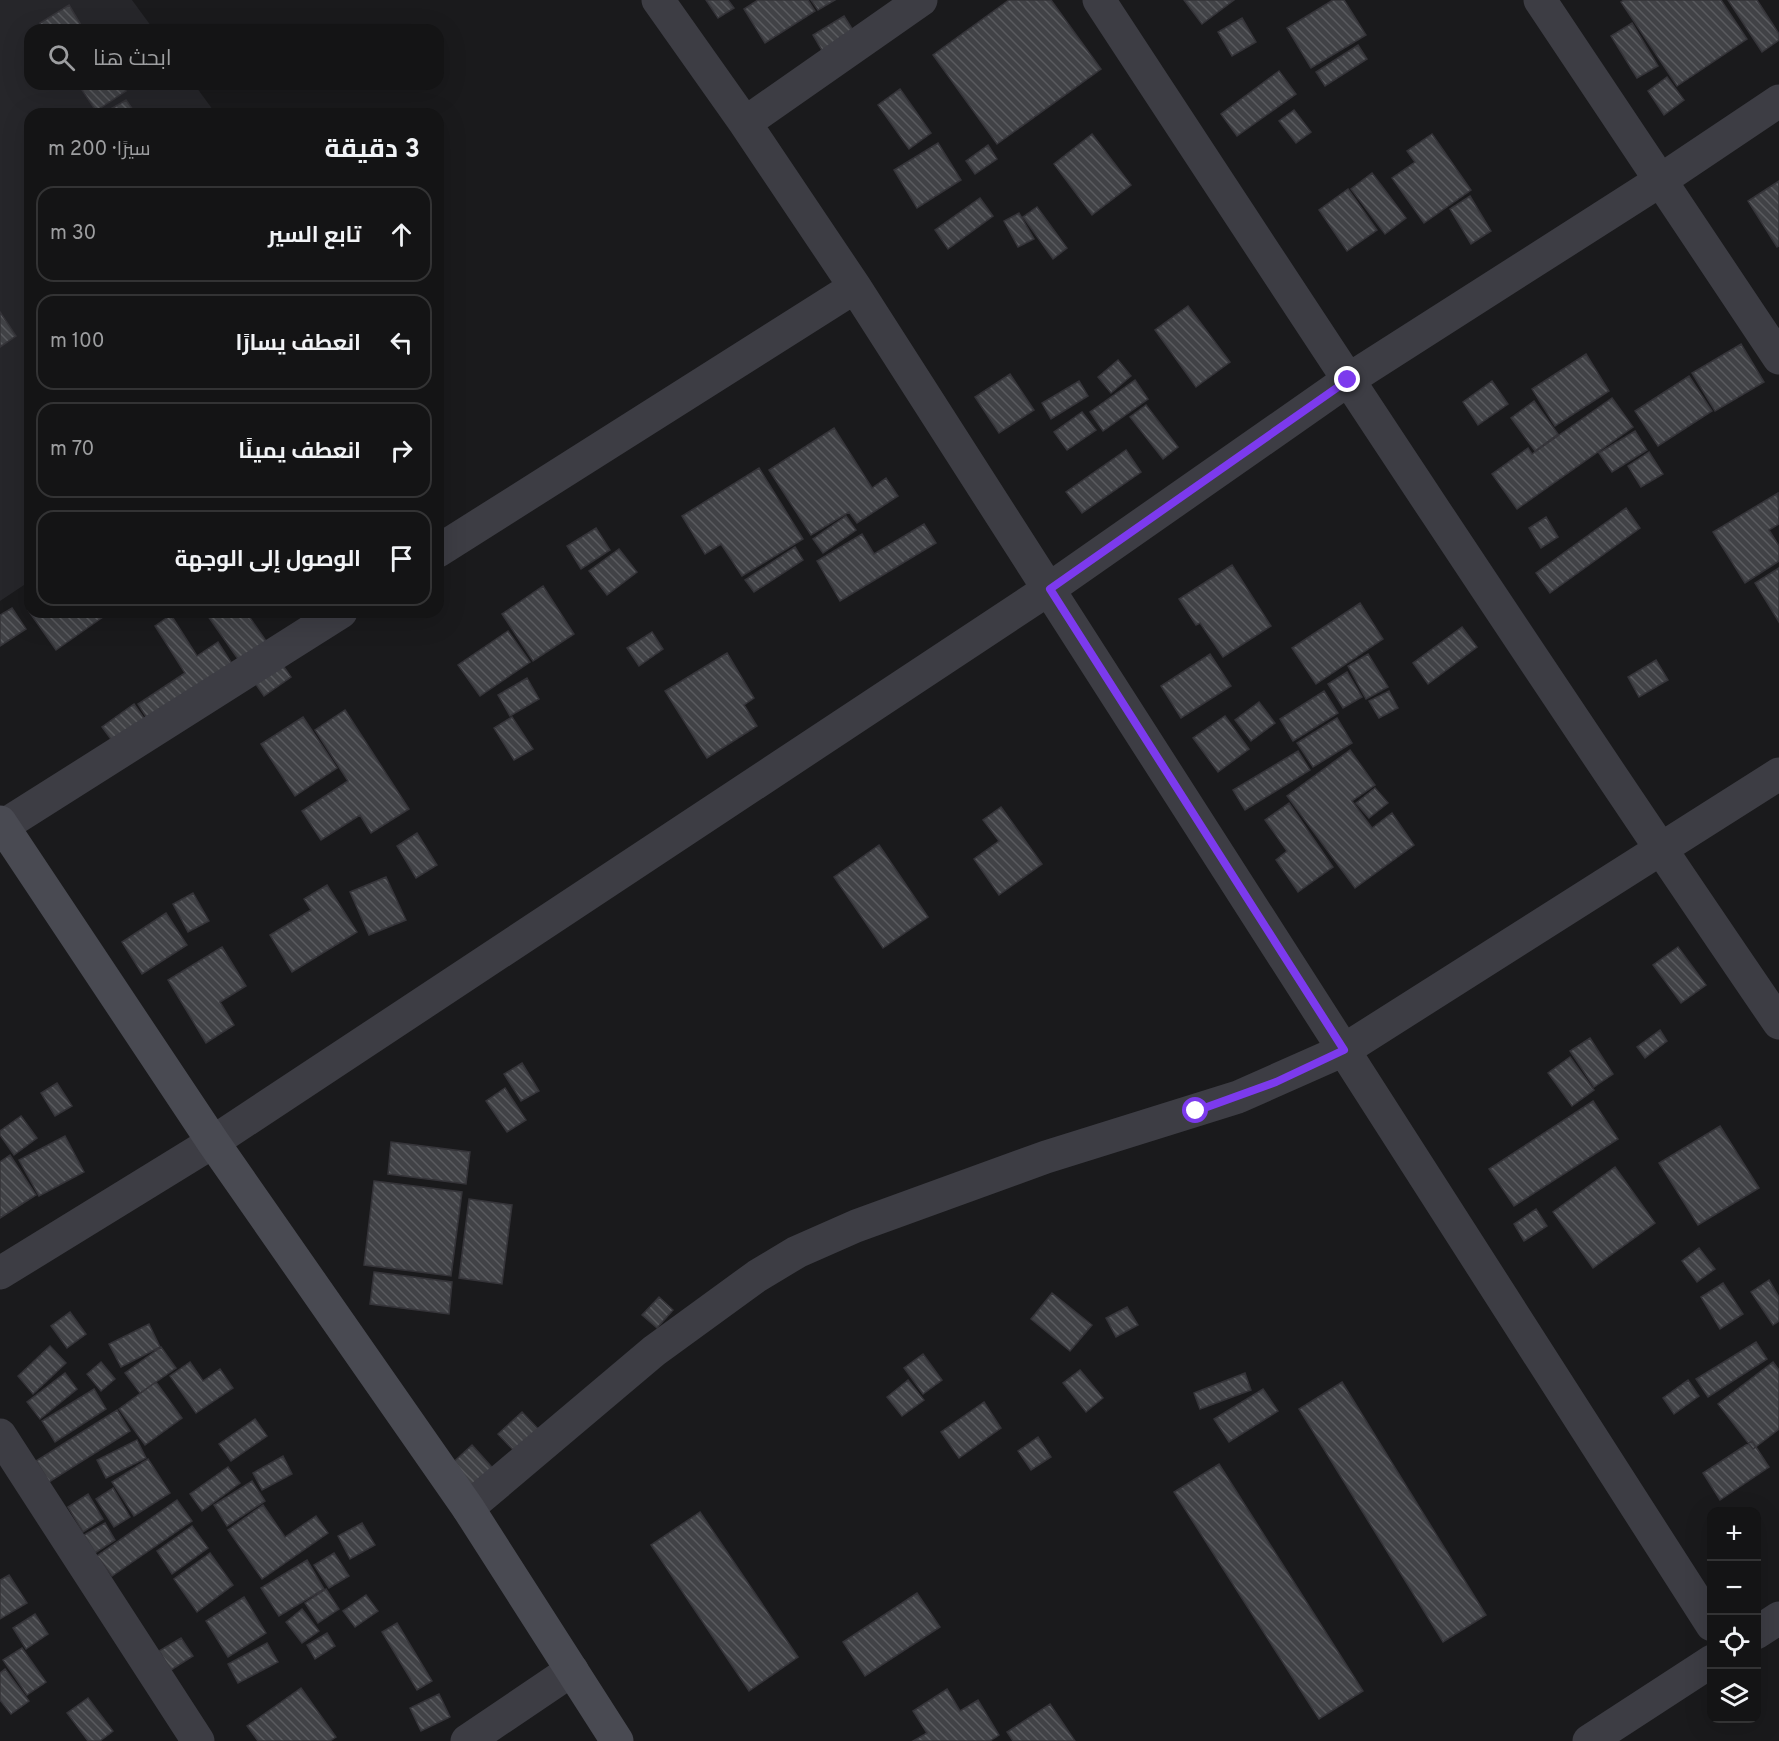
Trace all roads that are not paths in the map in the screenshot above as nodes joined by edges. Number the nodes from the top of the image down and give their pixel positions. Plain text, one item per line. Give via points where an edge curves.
1 (658, 0) edge
2 (921, 0) edge
3 (1099, 0) edge
4 (1540, 0) edge
5 (1779, 101) edge
6 (746, 123) junction
7 (1661, 180) junction
8 (855, 287) junction
9 (1779, 357) edge
10 (1348, 380) junction
11 (444, 547) edge
12 (1050, 589) junction
13 (331, 618) edge
14 (1779, 774) edge
15 (1, 824) edge
16 (1661, 850) junction
17 (1779, 1023) edge
18 (1344, 1050) junction
19 (213, 1142) junction
20 (0, 1273) edge
21 (0, 1435) edge
22 (468, 1508) junction
23 (1707, 1617) edge
24 (1779, 1618) edge
25 (1761, 1629) edge
26 (1707, 1664) edge
27 (572, 1670) junction
28 (198, 1741) edge
29 (467, 1741) edge
30 (617, 1741) edge
31 (1590, 1741) edge

1 - 6 street
2 - 6 street
3 - 10 street
4 - 7 street
5 - 7 street
6 - 8 street
7 - 9 street
7 - 10 street
8 - 11 street
8 - 12 street
10 - 12 street
10 - 16 street
12 - 18 street
12 - 19 street
13 - 15 street
14 - 16 street
15 - 19 main road
16 - 17 street
16 - 18 street
18 - 22 street via 1238,1097 1046,1157 856,1226 797,1252 757,1276 654,1352
18 - 23 street
19 - 20 street
19 - 22 main road
21 - 28 street
22 - 27 main road
24 - 25 street
26 - 31 street
27 - 29 street
27 - 30 main road

